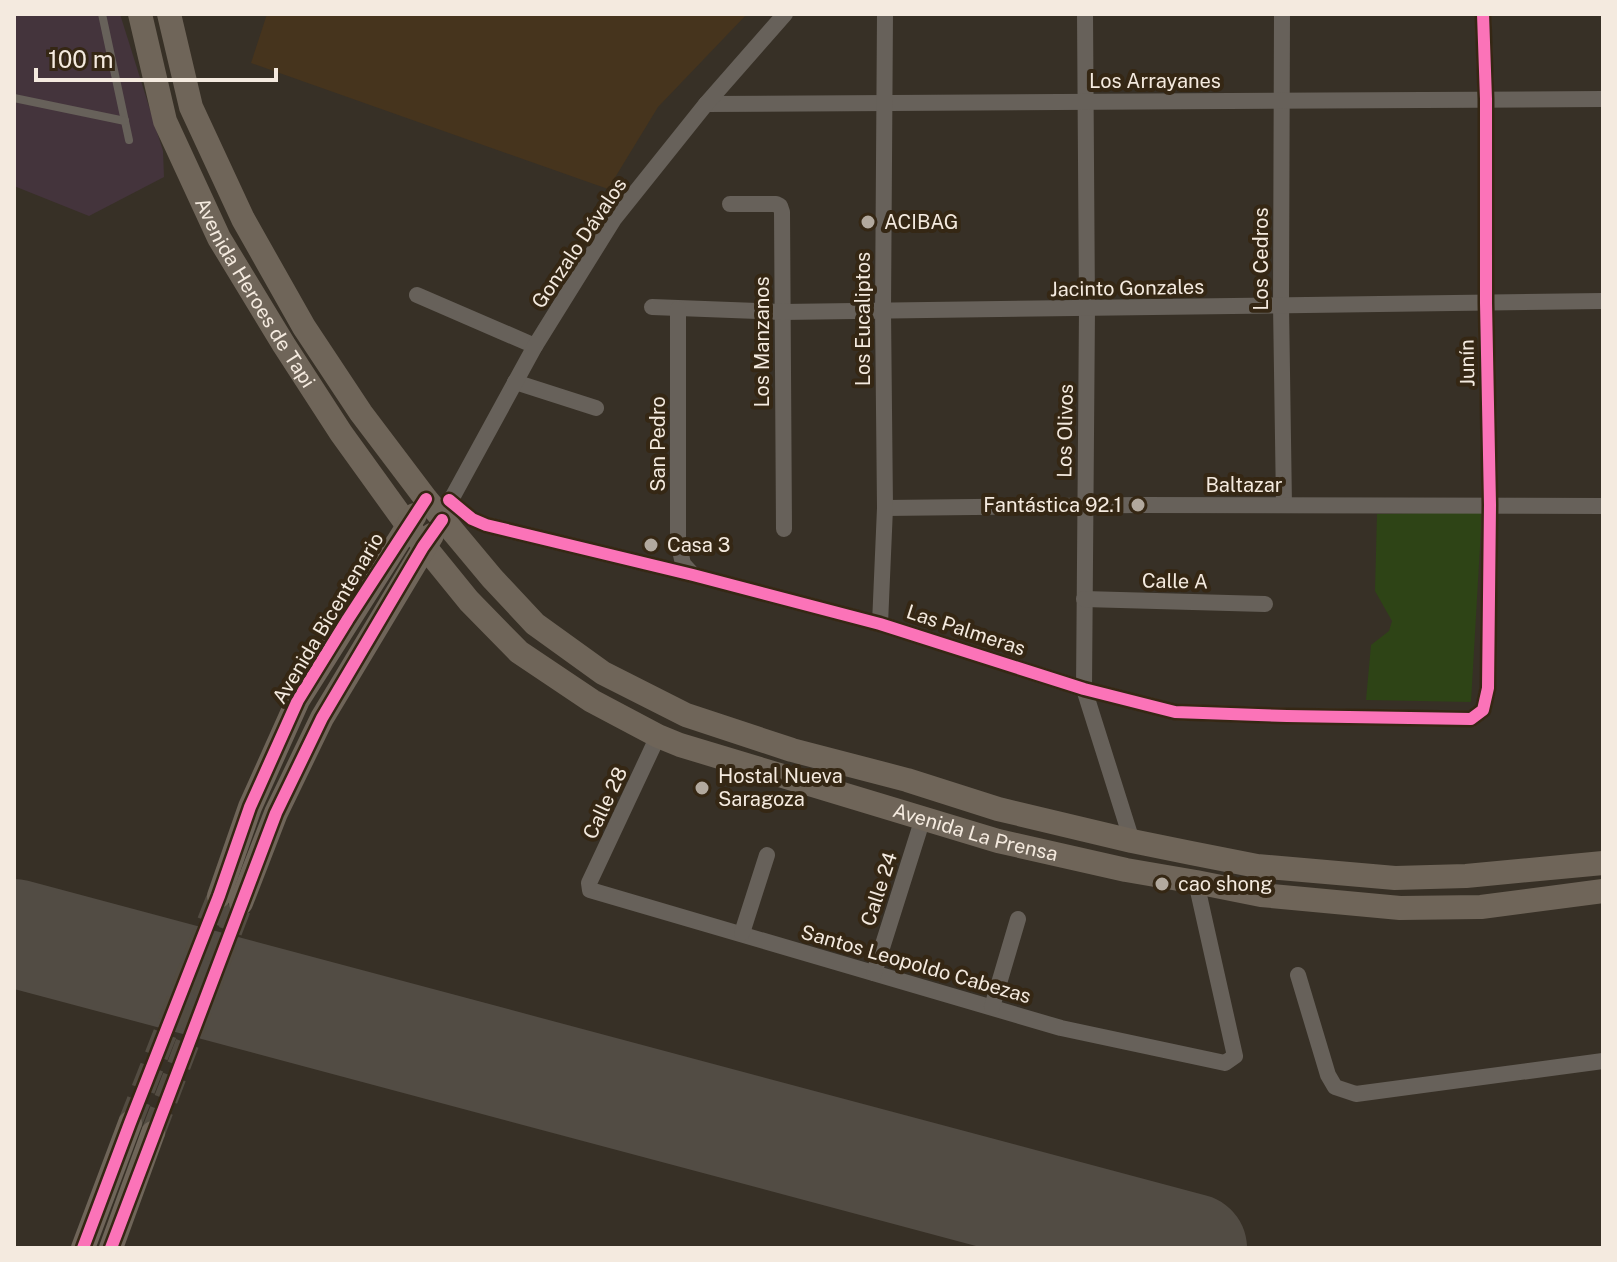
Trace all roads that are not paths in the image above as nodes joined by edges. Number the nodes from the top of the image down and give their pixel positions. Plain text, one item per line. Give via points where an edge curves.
1 (102, 14) edge
2 (140, 14) edge
3 (169, 14) edge
4 (785, 14) edge
5 (885, 14) edge
6 (1085, 14) edge
7 (1282, 14) edge
8 (1483, 14) edge
9 (14, 98) edge
10 (1486, 99) junction
11 (1603, 99) edge
12 (1282, 100) junction
13 (1087, 101) junction
14 (884, 103) junction
15 (706, 104) junction
16 (125, 121) junction
17 (129, 140) dead end
18 (730, 204) dead end
19 (417, 295) dead end
20 (1603, 301) edge
21 (1486, 303) junction
22 (1281, 305) junction
23 (652, 307) dead end
24 (1087, 308) junction
25 (678, 309) junction
26 (883, 311) junction
27 (782, 312) junction
28 (535, 346) junction
29 (515, 382) junction
30 (596, 408) dead end
31 (1084, 505) junction
32 (1284, 505) junction
33 (1490, 505) junction
34 (439, 506) junction
35 (1603, 506) edge
36 (885, 508) junction
37 (408, 526) junction
38 (784, 529) dead end
39 (423, 547) junction
40 (693, 575) junction
41 (1084, 599) junction
42 (1265, 604) dead end
43 (880, 624) junction
44 (1084, 689) junction
45 (1483, 710) joint
46 (658, 736) junction
47 (923, 818) junction
48 (1132, 841) junction
49 (767, 855) dead end
50 (1603, 863) edge
51 (1196, 882) junction
52 (589, 887) joint
53 (1603, 891) edge
54 (1018, 919) dead end
55 (742, 933) junction
56 (874, 973) junction
57 (1298, 975) dead end
58 (992, 1007) junction
59 (1603, 1061) edge
60 (130, 1123) tunnel mouth
61 (153, 1133) tunnel mouth
62 (83, 1248) edge
63 (111, 1248) edge

1 - 16 lane
2 - 37 main road, Avenida Heroes de Tapi via 165,121 219,238 341,433
3 - 34 main road, Avenida Heroes de Tapi via 191,107 243,219 304,327 361,413
4 - 15 street, Gonzalo Dávalos
5 - 14 street, Los Eucaliptos
6 - 13 street, Los Olivos
7 - 12 street, Los Cedros
8 - 10 street, Junín
9 - 16 lane
10 - 11 street, Los Arrayanes
10 - 12 street, Los Arrayanes
10 - 21 street, Junín
12 - 13 street, Los Arrayanes
12 - 22 street, Los Cedros
13 - 14 street, Los Arrayanes
13 - 24 street, Los Olivos
14 - 15 street, Los Arrayanes
14 - 26 street, Los Eucaliptos
15 - 28 street, Gonzalo Dávalos via 614,219
16 - 17 lane
18 - 27 street, Los Manzanos via 780,206
19 - 28 street
20 - 21 street, Jacinto Gonzales
21 - 22 street, Jacinto Gonzales
21 - 33 street, Junín
22 - 24 street, Jacinto Gonzales
22 - 32 street, Los Cedros
23 - 25 street, Jacinto Gonzales
24 - 26 street, Jacinto Gonzales
24 - 31 street, Los Olivos
25 - 27 street, Jacinto Gonzales
25 - 40 street, San Pedro via 678,541 683,564
26 - 27 street, Jacinto Gonzales
26 - 36 street, Los Eucaliptos
27 - 38 street, Los Manzanos
28 - 29 street, Gonzalo Dávalos
29 - 30 street
29 - 34 street, Gonzalo Dávalos
31 - 32 street, Baltazar
31 - 36 street, Baltazar
31 - 41 street, Los Olivos
32 - 33 street, Baltazar
33 - 35 street, Baltazar
33 - 45 street, Junín via 1488,688
34 - 37 main road, Avenida Bicentenario
34 - 39 main road, Avenida Bicentenario
34 - 40 street, Las Palmeras via 486,525
34 - 48 main road, Avenida La Prensa via 492,578 535,624 603,673 686,715 998,809
36 - 43 street, Los Eucaliptos
37 - 39 main road, Avenida Heroes de Tapi
37 - 39 main road, Avenida Bicentenario via 298,700 250,807 230,900 322,718
39 - 46 main road, Avenida La Prensa via 519,652 592,701
40 - 43 street, Las Palmeras
41 - 42 street, Calle A
41 - 44 street, Los Olivos
43 - 44 street, Las Palmeras
44 - 45 street, Las Palmeras via 1175,712 1471,719
44 - 48 street, Los Olivos
46 - 47 main road, Avenida La Prensa
46 - 52 street, Calle 28
47 - 51 main road, Avenida La Prensa via 998,841
47 - 56 street, Calle 24
48 - 50 main road, Avenida La Prensa via 1257,866 1395,878
49 - 55 street
51 - 53 main road, Avenida La Prensa via 1261,895 1400,908 1481,907
51 - 58 street, Santos Leopoldo Cabezas via 1235,1056 1225,1063 1061,1028
52 - 55 street, Santos Leopoldo Cabezas
54 - 58 street
55 - 56 street, Santos Leopoldo Cabezas
56 - 58 street, Santos Leopoldo Cabezas
57 - 59 street via 1328,1075 1335,1087 1356,1094
60 - 62 main road
61 - 63 main road

